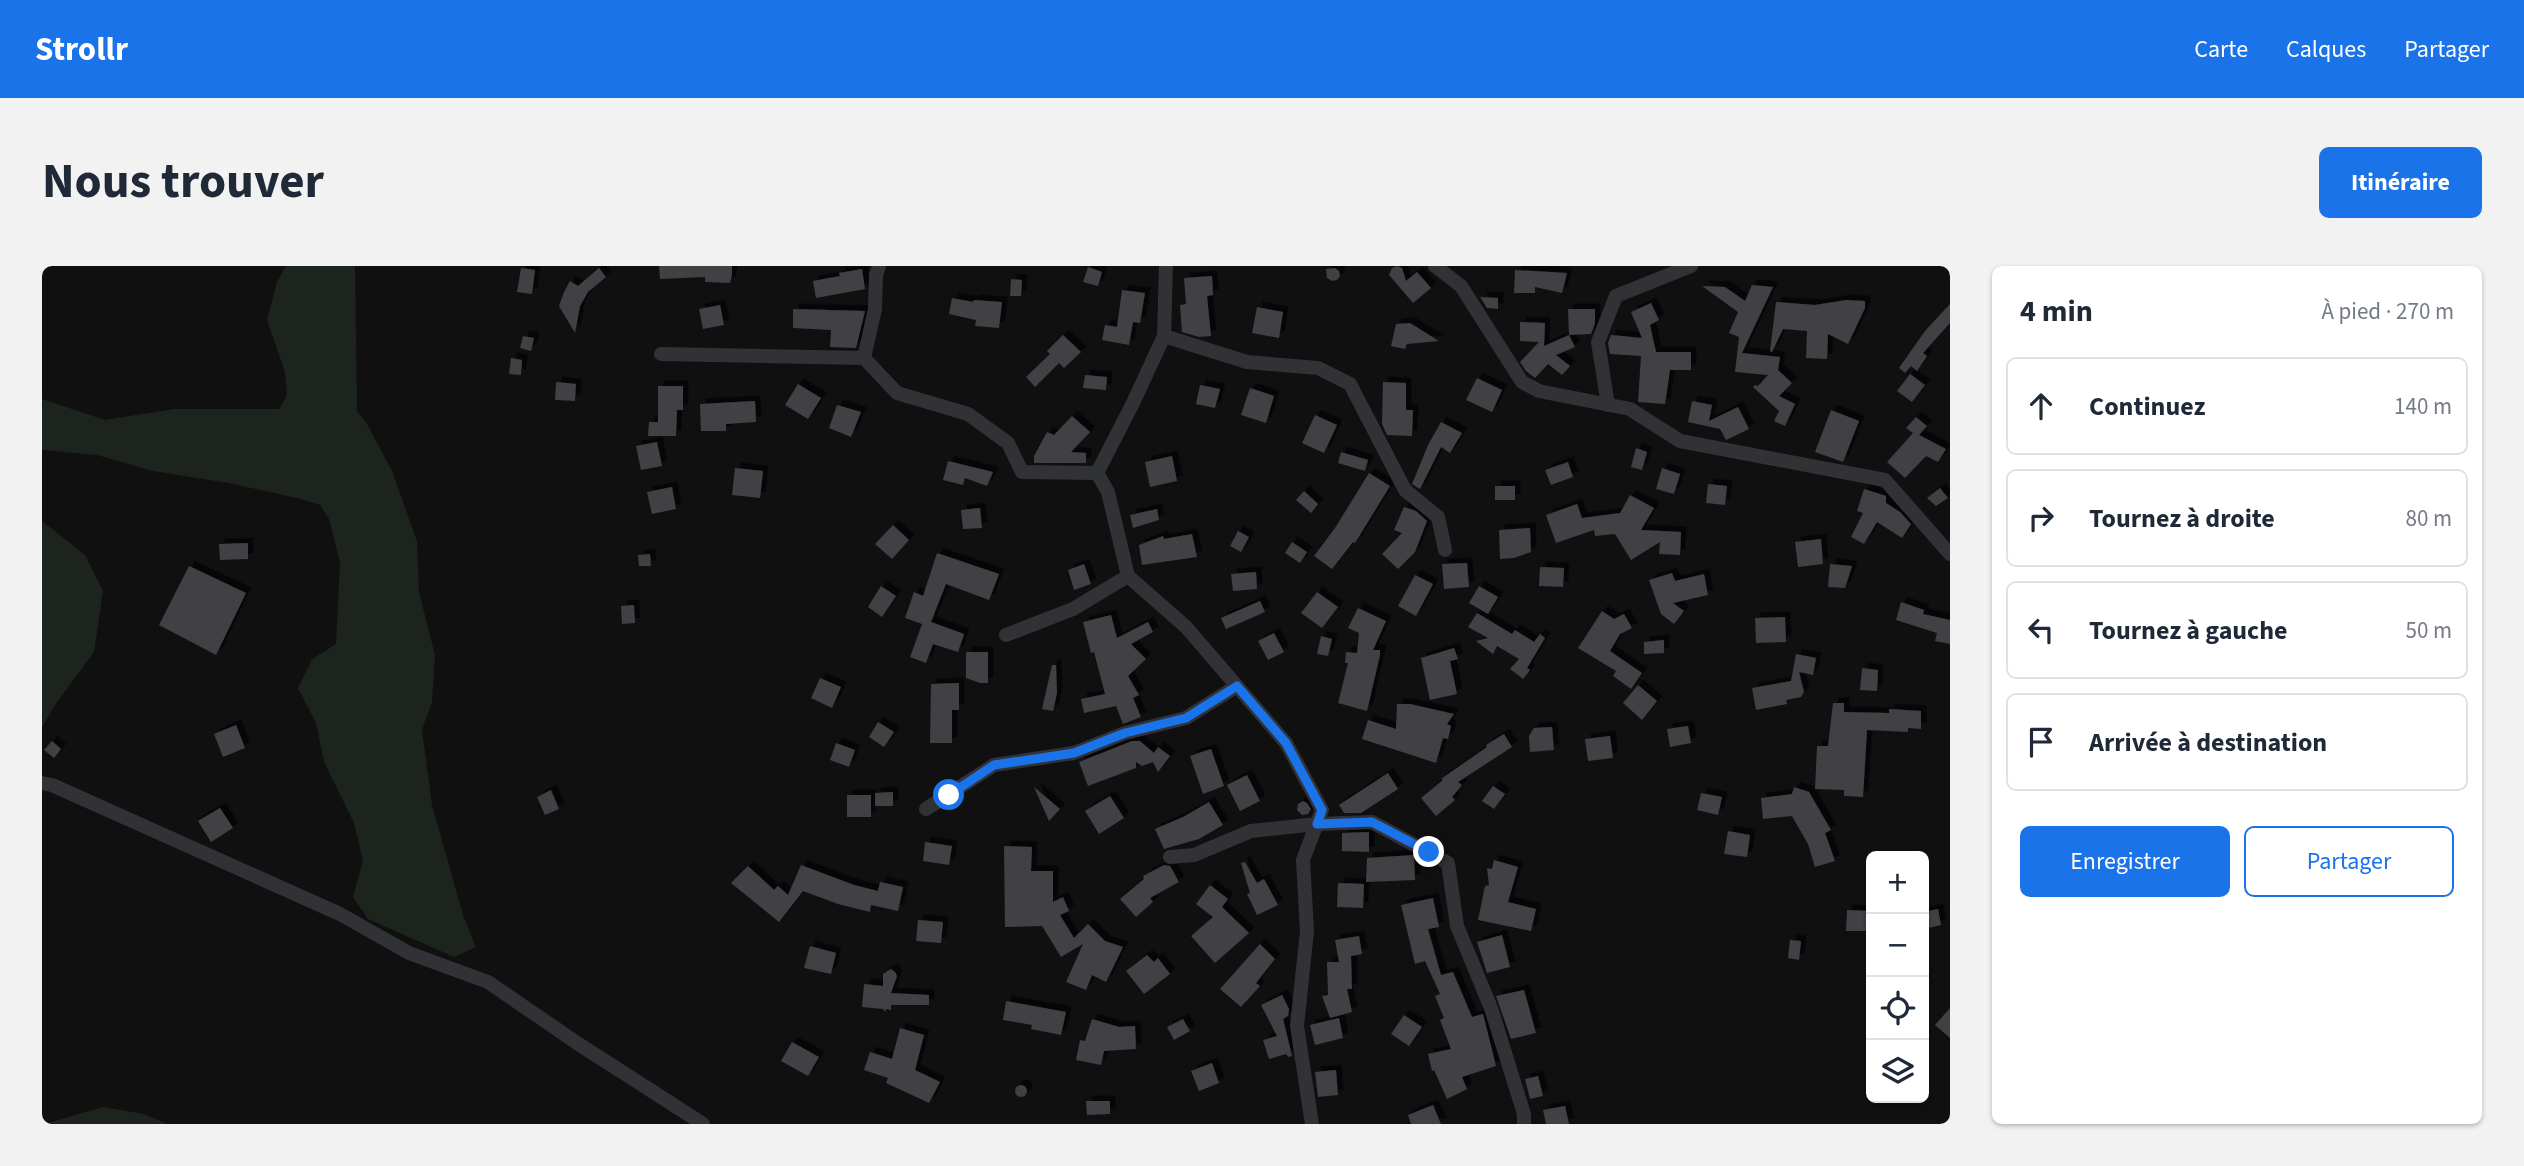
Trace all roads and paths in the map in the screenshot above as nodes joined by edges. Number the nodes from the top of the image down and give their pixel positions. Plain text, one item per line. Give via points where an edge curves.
1 (879, 266) edge
2 (1166, 266) edge
3 (1435, 266) edge
4 (1690, 266) edge
5 (1164, 335) junction
6 (661, 354) dead end
7 (863, 358) junction
8 (1608, 405) junction
9 (1097, 472) junction
10 (1445, 550) dead end
11 (1950, 554) edge
12 (1128, 576) junction
13 (1006, 635) dead end
14 (1237, 686) junction
15 (42, 783) edge
16 (926, 810) dead end
17 (1317, 824) junction
18 (1170, 857) dead end
19 (703, 1124) edge
20 (1312, 1124) edge
21 (1524, 1124) edge

1 - 7 street
2 - 5 street
3 - 8 street via 1461,286 1522,382 1539,391
4 - 8 street via 1616,296 1598,342
5 - 9 street
5 - 10 street via 1247,362 1318,368 1350,384 1405,490 1438,517
6 - 7 street
7 - 9 street via 897,393 968,414 1008,443 1022,472
8 - 11 street via 1629,409 1680,441 1885,480
9 - 12 street via 1108,492
12 - 13 street via 1073,609
12 - 14 street via 1186,628
14 - 16 street via 1186,718 1125,733 1074,753 994,765
14 - 17 street via 1286,743 1322,810
15 - 19 street via 340,914 409,953 488,982
17 - 18 street via 1251,831 1194,855
17 - 20 street via 1303,860 1307,931 1297,1027
17 - 21 street via 1372,822 1448,863 1457,926 1491,1008

